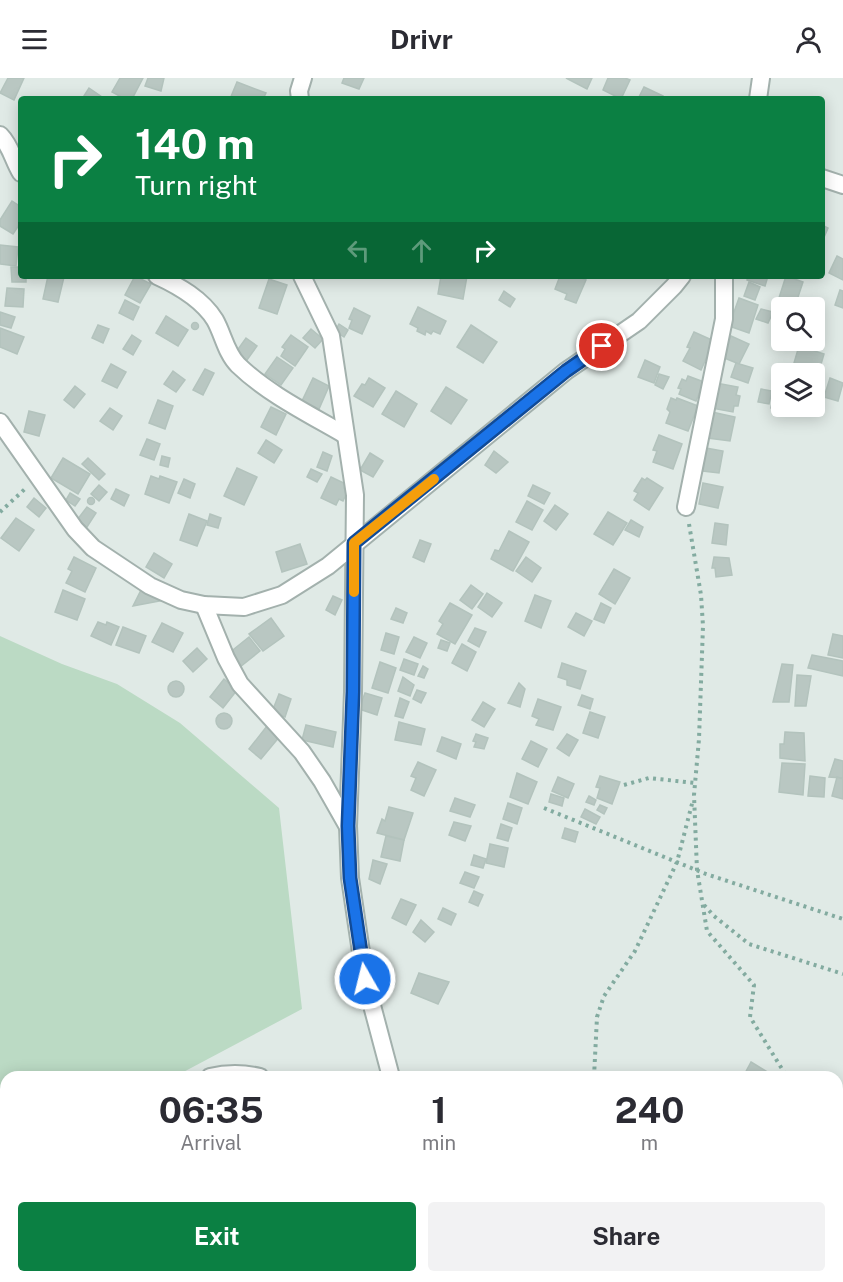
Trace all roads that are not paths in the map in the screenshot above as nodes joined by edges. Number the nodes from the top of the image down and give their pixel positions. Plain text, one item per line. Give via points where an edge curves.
1 (303, 78) edge
2 (761, 78) edge
3 (300, 96) edge
4 (758, 96) edge
5 (0, 135) edge
6 (18, 168) edge
7 (825, 179) edge
8 (843, 185) edge
9 (164, 279) edge
10 (303, 279) edge
11 (680, 279) edge
12 (723, 279) edge
13 (0, 422) edge
14 (345, 435) junction
15 (686, 507) road end
16 (354, 543) junction
17 (204, 605) junction
18 (348, 826) junction
19 (389, 1071) edge

1 - 3 street
2 - 4 street
5 - 6 street via 8,143
7 - 8 street
9 - 14 street via 195,298 214,320 236,362 257,382
10 - 14 street via 331,336
11 - 16 street via 639,321 566,371
12 - 15 street via 724,319
13 - 17 street via 75,529 93,548 150,586
14 - 16 street via 355,495
16 - 17 street via 328,566 282,595 244,607
16 - 18 street
17 - 18 street via 240,684 302,752
18 - 19 street via 350,878 365,979

